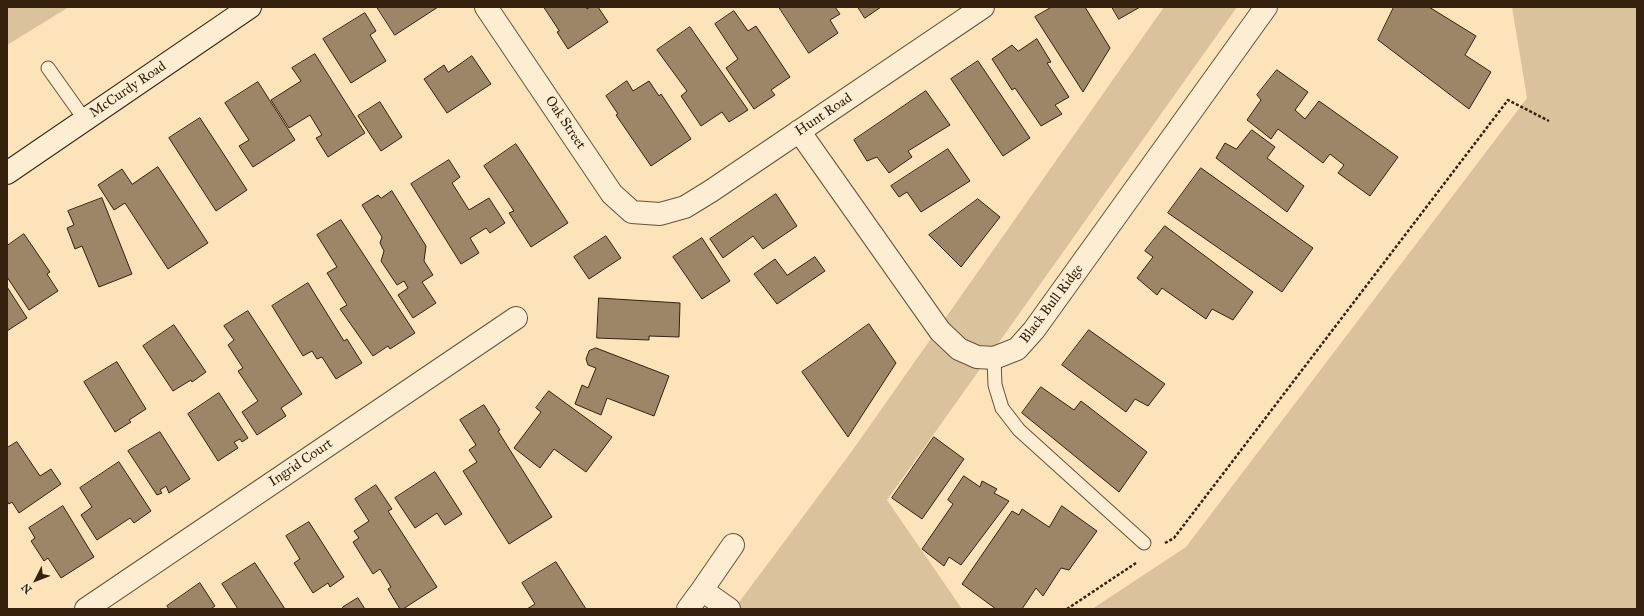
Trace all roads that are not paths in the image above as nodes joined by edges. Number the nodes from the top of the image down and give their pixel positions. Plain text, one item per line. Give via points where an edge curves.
1 (250, 7) edge
2 (486, 7) edge
3 (983, 7) edge
4 (1266, 7) edge
5 (48, 68) dead end
6 (85, 120) junction
7 (799, 131) junction
8 (7, 173) edge
9 (660, 214) joint
10 (516, 318) dead end
11 (994, 358) junction
12 (1144, 543) dead end
13 (733, 545) dead end
14 (702, 590) junction
15 (86, 609) edge
16 (688, 609) edge
17 (729, 609) edge

1 - 6 street, McCurdy Road
2 - 9 street, Oak Street via 612,194 632,212
3 - 7 street, Hunt Road
4 - 11 street, Black Bull Ridge via 1034,330 1017,349
5 - 6 lane
6 - 8 street, McCurdy Road
7 - 9 street, Hunt Road via 685,207
7 - 11 street, Black Bull Ridge via 940,331 959,349 977,357
10 - 15 street, Ingrid Court
11 - 12 lane via 995,385 1002,408 1019,430
13 - 14 street
14 - 16 street
14 - 17 street

